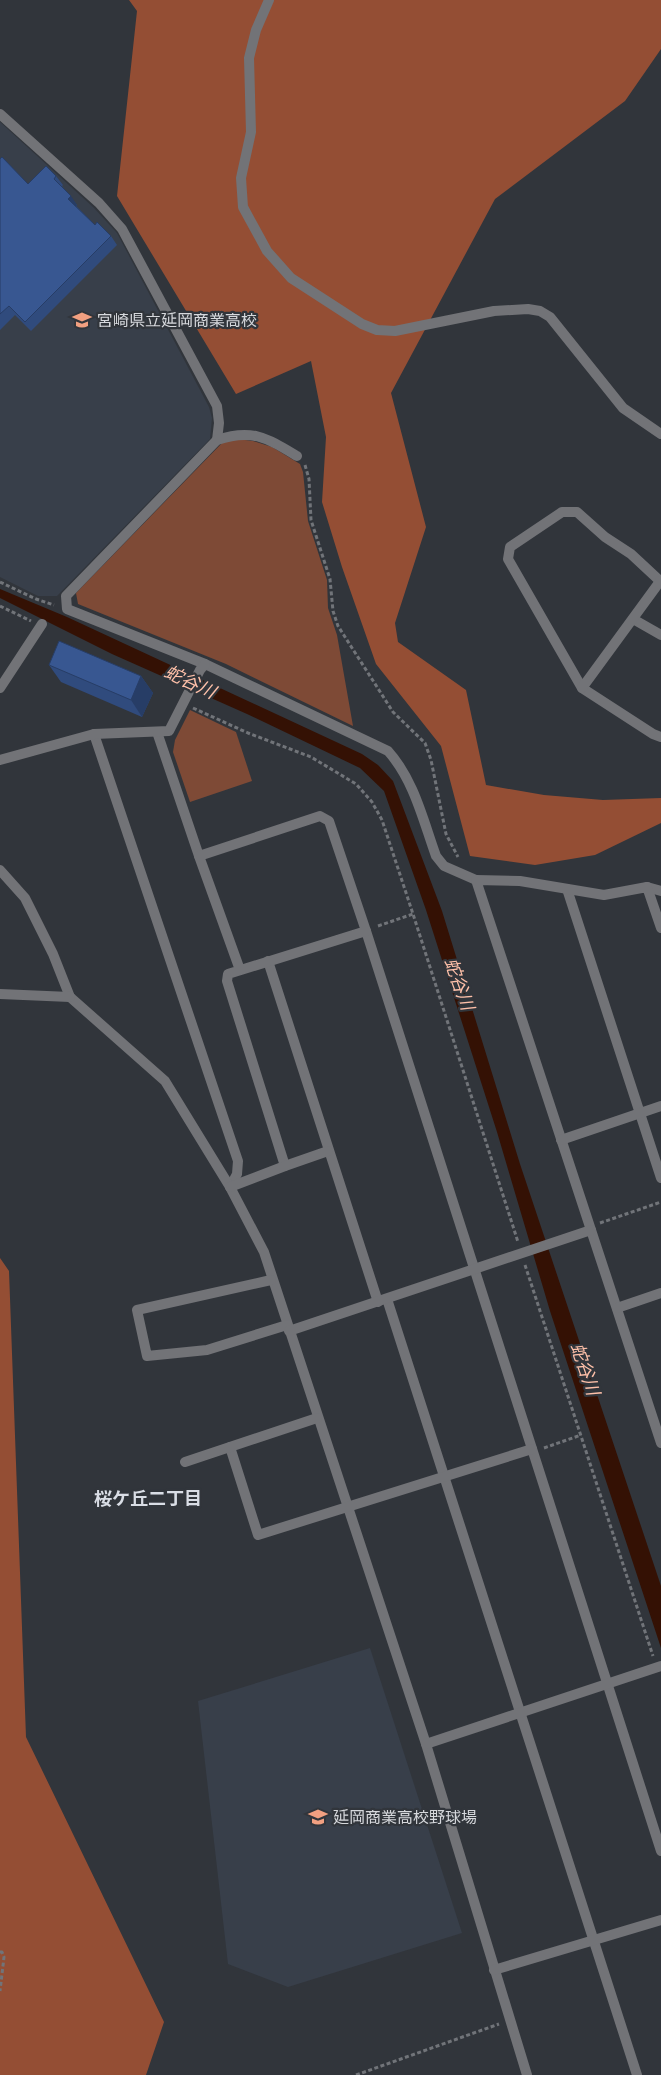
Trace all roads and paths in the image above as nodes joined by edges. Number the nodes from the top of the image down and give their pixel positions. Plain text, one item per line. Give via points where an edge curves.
1 (269, 0) edge
2 (0, 114) edge
3 (661, 434) edge
4 (217, 440) junction
5 (297, 456) joint
6 (660, 580) edge
7 (0, 582) edge
8 (66, 603) junction
9 (0, 606) edge
10 (634, 619) junction
11 (41, 625) joint
12 (661, 635) edge
13 (202, 667) junction
14 (0, 688) edge
15 (582, 688) junction
16 (183, 704) junction
17 (157, 732) junction
18 (94, 734) junction
19 (661, 737) edge
20 (0, 760) edge
21 (199, 856) junction
22 (0, 870) edge
23 (466, 875) junction
24 (476, 880) junction
25 (647, 887) junction
26 (567, 889) junction
27 (661, 891) edge
28 (413, 914) junction
29 (661, 928) edge
30 (366, 930) junction
31 (268, 961) junction
32 (240, 970) junction
33 (0, 994) edge
34 (70, 997) junction
35 (661, 1106) edge
36 (640, 1113) junction
37 (561, 1140) junction
38 (328, 1152) junction
39 (285, 1166) junction
40 (661, 1178) edge
41 (230, 1187) junction
42 (661, 1202) edge
43 (590, 1228) junction
44 (524, 1254) junction
45 (474, 1270) junction
46 (271, 1280) junction
47 (661, 1293) edge
48 (383, 1301) junction
49 (617, 1308) junction
50 (288, 1328) junction
51 (317, 1418) junction
52 (581, 1435) junction
53 (661, 1443) edge
54 (230, 1447) junction
55 (532, 1450) junction
56 (185, 1462) dead end
57 (445, 1478) junction
58 (348, 1507) junction
59 (659, 1667) edge
60 (609, 1684) junction
61 (519, 1714) junction
62 (426, 1744) junction
63 (661, 1851) edge
64 (661, 1920) edge
65 (594, 1940) junction
66 (0, 1952) edge
67 (494, 1970) junction
68 (0, 1991) edge
69 (510, 2020) junction
70 (356, 2075) edge
71 (527, 2075) edge
72 (637, 2075) edge

1 - 3 street via 256,30 249,58 251,132 241,178 243,207 267,251 291,278 362,324 377,330 395,331 494,311 540,311 550,317 623,408
2 - 4 street via 99,203 122,229 217,406
4 - 5 street via 250,434 273,442
4 - 8 street via 66,596
5 - 23 path via 304,461 309,479 311,520 330,579 338,626 393,712 425,743 446,834
6 - 10 street
6 - 15 street via 577,512 562,512 510,547 508,559
7 - 8 path via 54,605
8 - 13 street via 67,609
9 - 11 path
10 - 12 street
10 - 15 street
11 - 14 street
13 - 16 street
13 - 23 street via 388,751 407,777 436,856 444,866
15 - 19 street
16 - 17 street via 169,731
16 - 28 path via 311,757 356,784 382,820
17 - 18 street
17 - 21 street
18 - 20 street
18 - 41 street via 238,1161 237,1174
21 - 30 street via 320,816 329,821
21 - 32 street
22 - 34 street via 25,898
23 - 24 street
24 - 26 street via 520,881
24 - 37 street
25 - 26 street via 604,895
25 - 27 street
25 - 29 street
26 - 36 street
28 - 30 path
28 - 44 path
30 - 31 street
30 - 45 street
31 - 32 street
31 - 38 street
32 - 39 street via 228,974 227,981
33 - 34 street
34 - 41 street via 165,1081
35 - 36 street
36 - 37 street
36 - 40 street
37 - 43 street
38 - 39 street
38 - 48 street
39 - 41 street
41 - 46 street via 264,1252
42 - 43 path
43 - 44 street
43 - 49 street
44 - 45 street
44 - 52 path
45 - 48 street
45 - 55 street
46 - 50 street
46 - 50 street via 137,1310 147,1356 207,1350
47 - 49 street
48 - 50 street
48 - 57 street
49 - 53 street
50 - 51 street
51 - 54 street
51 - 58 street
52 - 55 path
52 - 59 path
54 - 56 street
54 - 58 street via 258,1535
55 - 57 street
55 - 60 street
57 - 58 street
57 - 61 street
58 - 62 street
59 - 60 street
60 - 61 street
60 - 63 street
61 - 62 street
61 - 65 street
62 - 67 street
64 - 65 street
65 - 67 street
65 - 72 street
66 - 68 path via 4,1957
67 - 69 street
69 - 70 path
69 - 71 street

